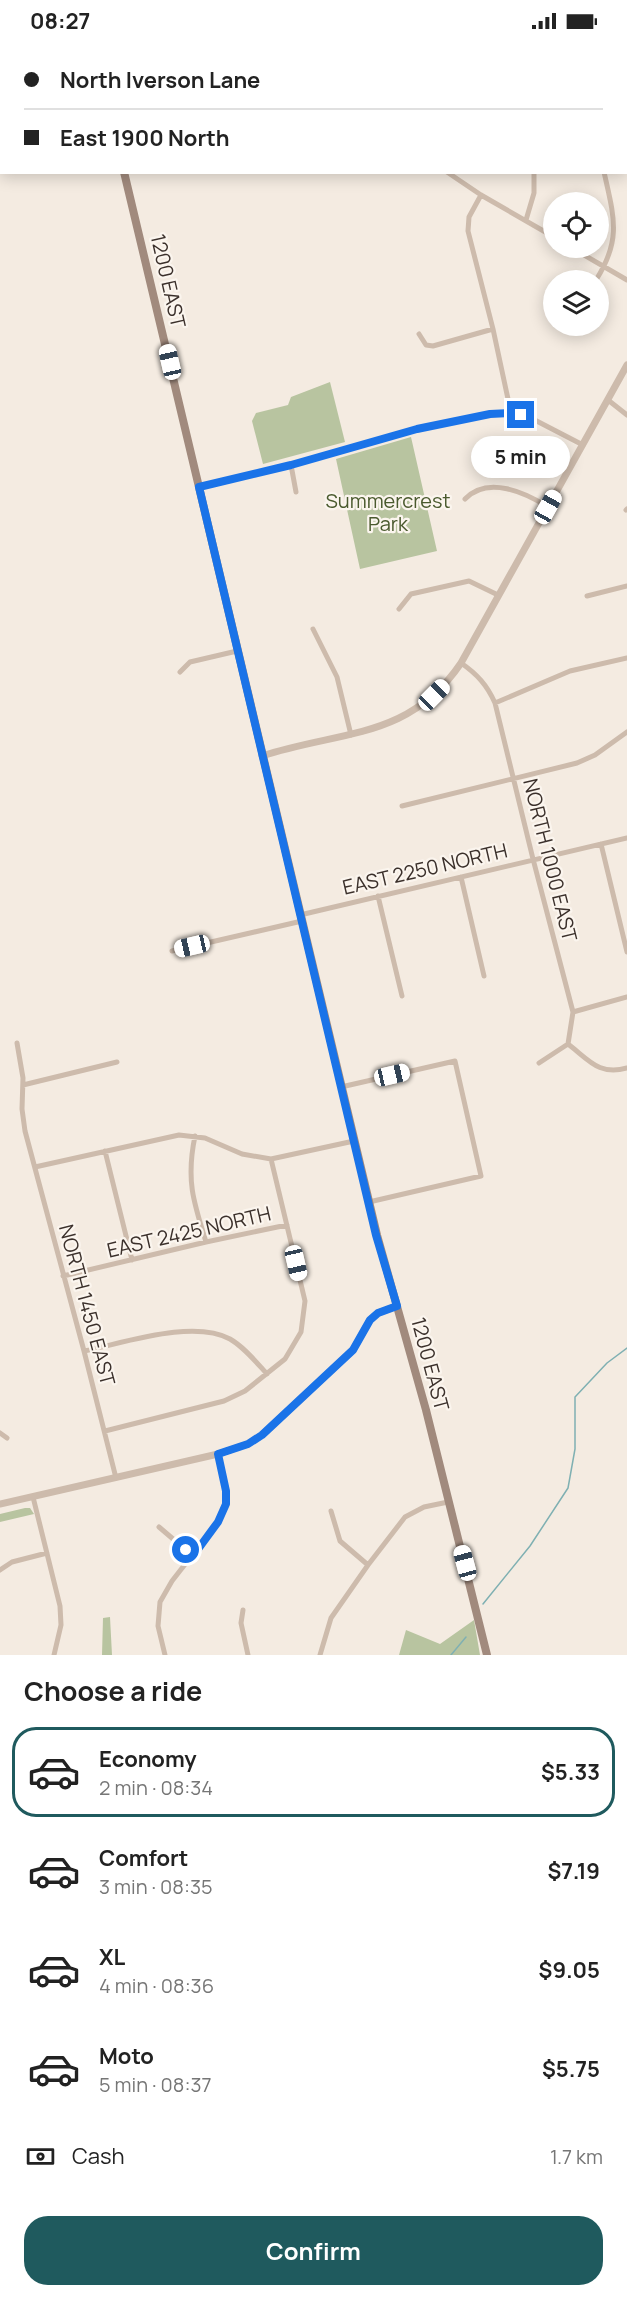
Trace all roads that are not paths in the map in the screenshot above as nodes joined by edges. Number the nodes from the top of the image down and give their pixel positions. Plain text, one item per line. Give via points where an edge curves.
1 (124, 174) edge
2 (450, 174) edge
3 (534, 174) edge
4 (604, 174) edge
5 (481, 195) junction
6 (526, 220) junction
7 (543, 230) edge
8 (589, 258) edge
9 (604, 267) junction
10 (602, 270) edge
11 (627, 280) edge
12 (493, 329) junction
13 (419, 334) dead end
14 (627, 365) edge
15 (608, 400) junction
16 (510, 413) junction
17 (627, 416) edge
18 (583, 444) junction
19 (291, 465) junction
20 (199, 487) junction
21 (296, 492) dead end
22 (465, 499) dead end
23 (548, 507) junction
24 (627, 586) edge
25 (498, 595) junction
26 (587, 596) dead end
27 (399, 609) dead end
28 (313, 629) dead end
29 (237, 651) junction
30 (627, 658) edge
31 (461, 663) junction
32 (180, 672) dead end
33 (495, 703) junction
34 (627, 732) edge
35 (351, 735) junction
36 (262, 756) junction
37 (513, 778) junction
38 (402, 806) dead end
39 (627, 838) edge
40 (601, 844) junction
41 (533, 859) junction
42 (461, 877) junction
43 (378, 896) junction
44 (301, 918) junction
45 (172, 951) dead end
46 (627, 952) edge
47 (484, 976) dead end
48 (402, 996) dead end
49 (627, 997) edge
50 (573, 1012) junction
51 (17, 1043) dead end
52 (568, 1044) junction
53 (117, 1062) dead end
54 (538, 1063) dead end
55 (627, 1068) edge
56 (23, 1085) junction
57 (341, 1087) junction
58 (195, 1136) junction
59 (354, 1140) junction
60 (105, 1151) junction
61 (271, 1159) junction
62 (35, 1167) junction
63 (369, 1202) junction
64 (287, 1225) junction
65 (206, 1242) junction
66 (132, 1260) junction
67 (63, 1276) junction
68 (397, 1306) junction
69 (84, 1351) junction
70 (267, 1374) junction
71 (105, 1431) junction
72 (0, 1432) edge
73 (7, 1438) dead end
74 (218, 1454) junction
75 (116, 1478) junction
76 (33, 1497) junction
77 (448, 1502) junction
78 (0, 1504) edge
79 (331, 1511) dead end
80 (159, 1527) dead end
81 (47, 1553) junction
82 (193, 1556) junction
83 (368, 1565) junction
84 (0, 1570) edge
85 (243, 1610) dead end
86 (54, 1655) edge
87 (165, 1655) edge
88 (248, 1655) edge
89 (320, 1655) edge
90 (487, 1655) edge

1 - 20 main road, 1200 EAST
2 - 5 street
3 - 6 street via 534,193
4 - 9 street via 614,217 613,245
5 - 6 street
5 - 12 street via 469,217 468,231
6 - 7 street
8 - 9 street
9 - 10 street
9 - 11 street
12 - 13 street via 433,346 426,345
12 - 16 street
14 - 15 street
15 - 17 street
15 - 18 street
16 - 18 street via 536,420
16 - 19 street via 417,429
18 - 23 street
19 - 20 street
19 - 21 street
20 - 29 main road, 1200 EAST
22 - 23 street via 472,492 501,488 529,495
23 - 25 street
24 - 26 street
25 - 27 street via 469,581 411,594
25 - 31 street
28 - 35 street via 337,677
29 - 32 street via 190,662
29 - 36 main road, 1200 EAST
30 - 33 street via 570,671
31 - 33 street, NORTH 1000 EAST via 480,677
31 - 35 street via 443,686 415,710 388,725
33 - 37 street, NORTH 1000 EAST
34 - 37 street via 587,759
35 - 36 street
36 - 44 main road, 1200 EAST
37 - 38 street
37 - 41 street, NORTH 1000 EAST
39 - 40 street, EAST 2250 NORTH
40 - 41 street, EAST 2250 NORTH
40 - 46 street
41 - 42 street, EAST 2250 NORTH
41 - 50 street, NORTH 1000 EAST
42 - 43 street, EAST 2250 NORTH
42 - 47 street
43 - 44 street, EAST 2250 NORTH
43 - 48 street
44 - 45 street, EAST 2250 NORTH
44 - 57 main road, 1200 EAST
49 - 50 street
50 - 52 street, NORTH 1000 EAST
51 - 56 street, NORTH 1450 EAST
52 - 54 street
52 - 55 street via 600,1068 614,1072
53 - 56 street
56 - 62 street, NORTH 1450 EAST via 23,1118
57 - 59 main road, 1200 EAST
57 - 63 street via 455,1061 481,1176
58 - 60 street via 179,1135
58 - 61 street via 242,1154
58 - 65 street via 190,1182
59 - 61 street
59 - 63 main road, 1200 EAST
60 - 62 street
60 - 66 street
61 - 64 street
62 - 67 street, NORTH 1450 EAST
63 - 68 main road, 1200 EAST
64 - 65 street, EAST 2425 NORTH
64 - 70 street via 305,1301 301,1332 285,1359
65 - 66 street, EAST 2425 NORTH
66 - 67 street, EAST 2425 NORTH
67 - 69 street, NORTH 1450 EAST
68 - 74 street via 370,1320 353,1350 262,1435
68 - 77 main road, 1200 EAST
69 - 70 street via 196,1330 231,1339
69 - 71 street, NORTH 1450 EAST
70 - 71 street via 224,1401
71 - 75 street, NORTH 1450 EAST
72 - 73 street
74 - 75 street
74 - 82 street via 226,1504
75 - 76 street
76 - 78 street
76 - 81 street
77 - 83 street via 423,1507 405,1517
77 - 90 main road, 1200 EAST
79 - 83 street via 340,1541
80 - 82 street
81 - 84 street via 12,1562
81 - 86 street via 60,1606 61,1625
82 - 87 street via 160,1602 158,1626
83 - 89 street via 331,1618
85 - 88 street via 241,1623

